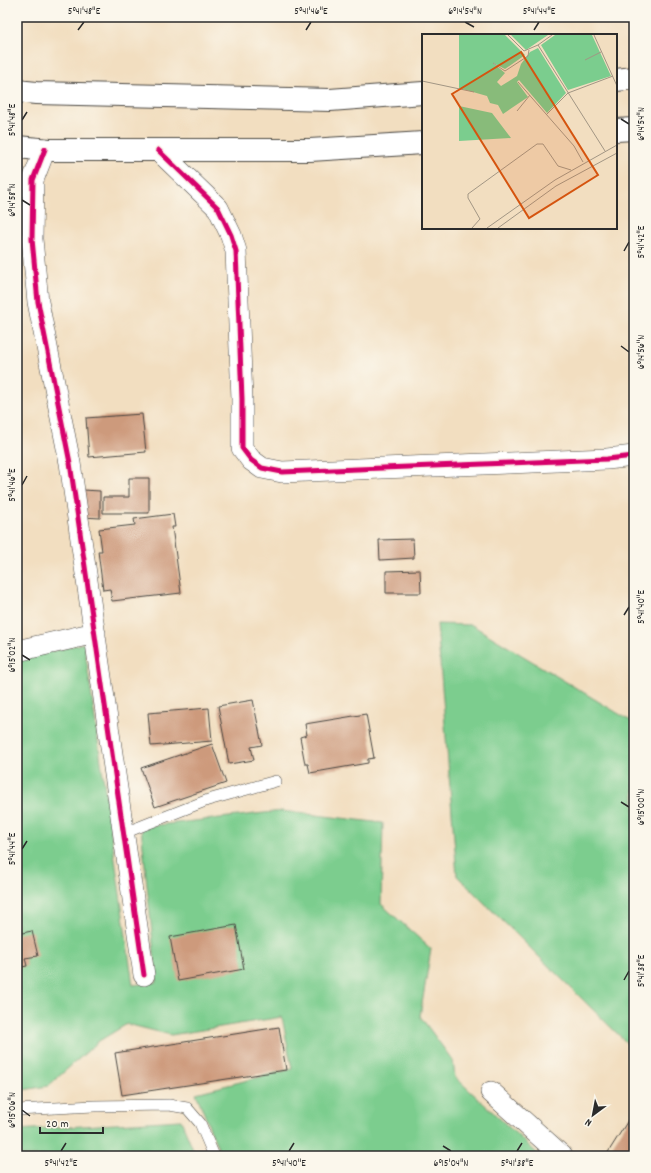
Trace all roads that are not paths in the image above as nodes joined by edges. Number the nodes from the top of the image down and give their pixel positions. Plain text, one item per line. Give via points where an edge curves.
1 (634, 78) edge
2 (617, 80) edge
3 (17, 91) edge
4 (422, 93) edge
5 (634, 129) edge
6 (617, 130) edge
7 (422, 143) edge
8 (17, 147) edge
9 (45, 149) junction
10 (158, 150) junction
11 (634, 456) edge
12 (95, 633) junction
13 (17, 651) edge
14 (276, 781) dead end
15 (124, 834) junction
16 (144, 975) dead end
17 (491, 1092) dead end
18 (17, 1110) edge
19 (214, 1156) edge
20 (562, 1156) edge

1 - 2 highway
3 - 4 highway via 330,100
5 - 6 highway
7 - 10 highway via 310,150
8 - 9 highway
9 - 10 highway
9 - 12 street via 33,180 32,238 38,302 70,463
10 - 11 street via 218,208 236,251 242,448 251,460 262,468 282,472
12 - 13 street
12 - 15 street
14 - 15 lane via 208,800
15 - 16 street
17 - 20 street
18 - 19 lane via 117,1106 187,1108 200,1123

